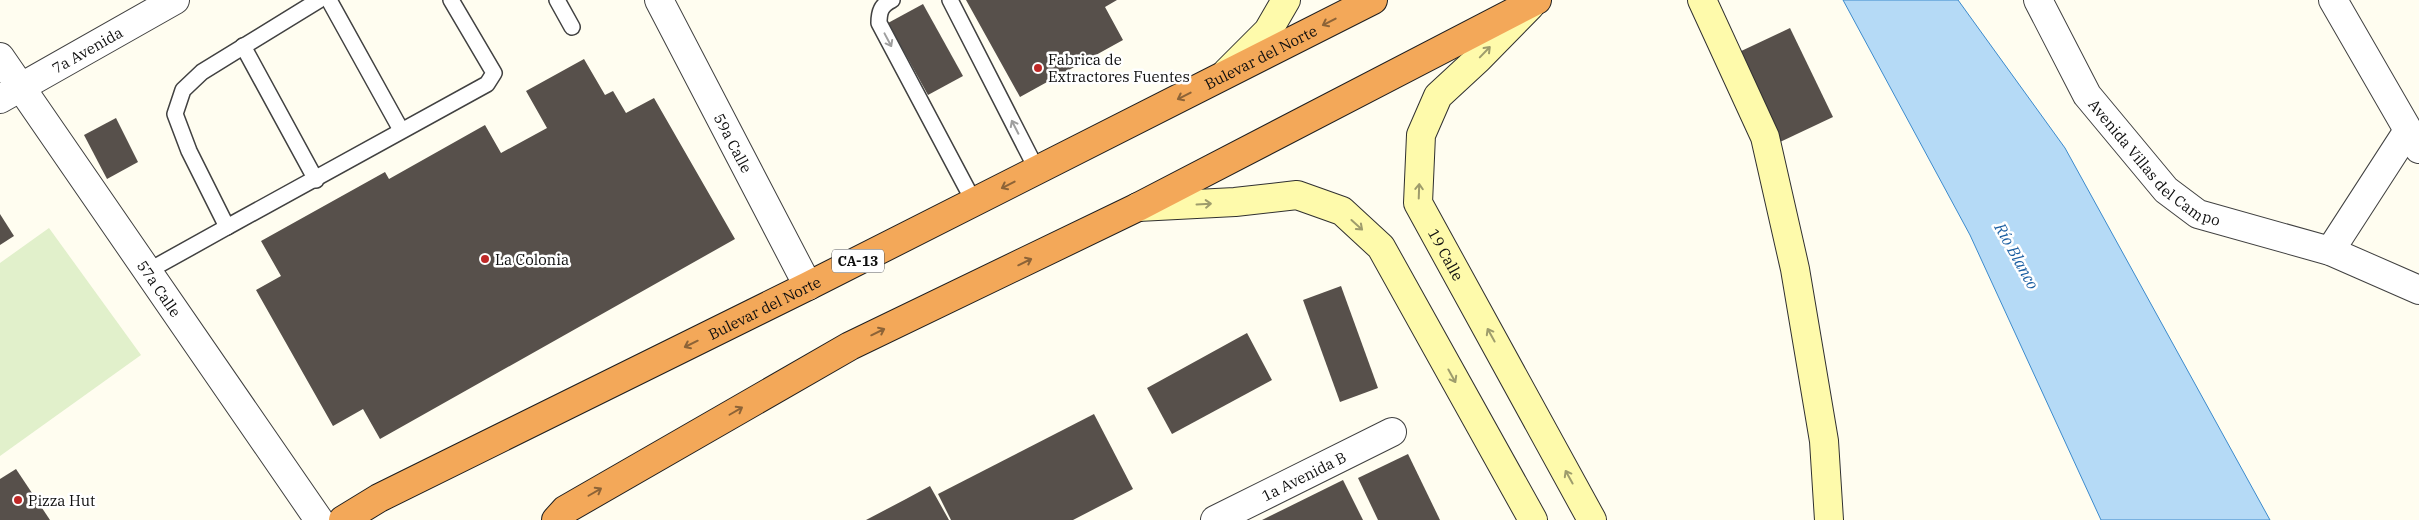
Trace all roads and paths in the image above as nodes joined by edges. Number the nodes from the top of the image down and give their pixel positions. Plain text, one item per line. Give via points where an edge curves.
1 (175, 0) edge
2 (319, 0) edge
3 (329, 0) edge
4 (451, 0) edge
5 (557, 0) edge
6 (659, 0) edge
7 (892, 0) edge
8 (950, 0) edge
9 (1286, 0) edge
10 (1373, 0) edge
11 (1702, 0) edge
12 (2038, 0) edge
13 (2332, 0) edge
14 (1535, 1) edge
15 (572, 28) dead end
16 (243, 46) junction
17 (0, 57) edge
18 (1223, 76) junction
19 (10, 93) edge
20 (401, 130) junction
21 (2413, 140) edge
22 (1037, 170) junction
23 (316, 180) junction
24 (974, 202) junction
25 (1138, 207) junction
26 (227, 227) junction
27 (2330, 251) junction
28 (148, 271) junction
29 (808, 286) junction
30 (2419, 290) edge
31 (1392, 432) dead end
32 (564, 516) edge
33 (319, 520) edge
34 (344, 520) edge
35 (1215, 520) edge
36 (1533, 520) edge
37 (1592, 520) edge
38 (1829, 520) edge

1 - 19 street, 7a Avenida
2 - 16 lane
3 - 20 lane
4 - 20 lane via 494,73 487,84
5 - 15 lane
6 - 29 street, 59a Calle
7 -> 24 lane via 885,3 879,12 879,23
22 -> 8 lane
9 - 18 main road via 1268,31
10 -> 18 highway, Bulevar del Norte / CA-13
11 - 38 main road via 1765,137 1794,269 1820,422
12 - 27 street, Avenida Villas del Campo via 2087,95 2166,190 2198,214
13 - 21 street
14 - 25 highway
37 -> 14 main road, 19 Calle via 1418,203 1421,135 1438,96
16 - 23 lane
16 - 26 lane via 202,72 183,90 175,114 189,151
17 - 19 street, 57a Calle
18 -> 22 highway, Bulevar del Norte / CA-13
19 - 28 street, 57a Calle
20 - 23 lane
21 - 27 street
22 -> 24 highway, Bulevar del Norte / CA-13
23 - 26 lane
24 - 29 highway, Bulevar del Norte / CA-13
32 -> 25 highway via 850,346
25 -> 36 main road via 1297,195 1342,211 1381,247
26 - 28 lane
27 - 30 street, Avenida Villas del Campo
28 - 33 street, 57a Calle
29 -> 34 highway, Bulevar del Norte / CA-13 via 379,498
31 - 35 street, 1a Avenida B

